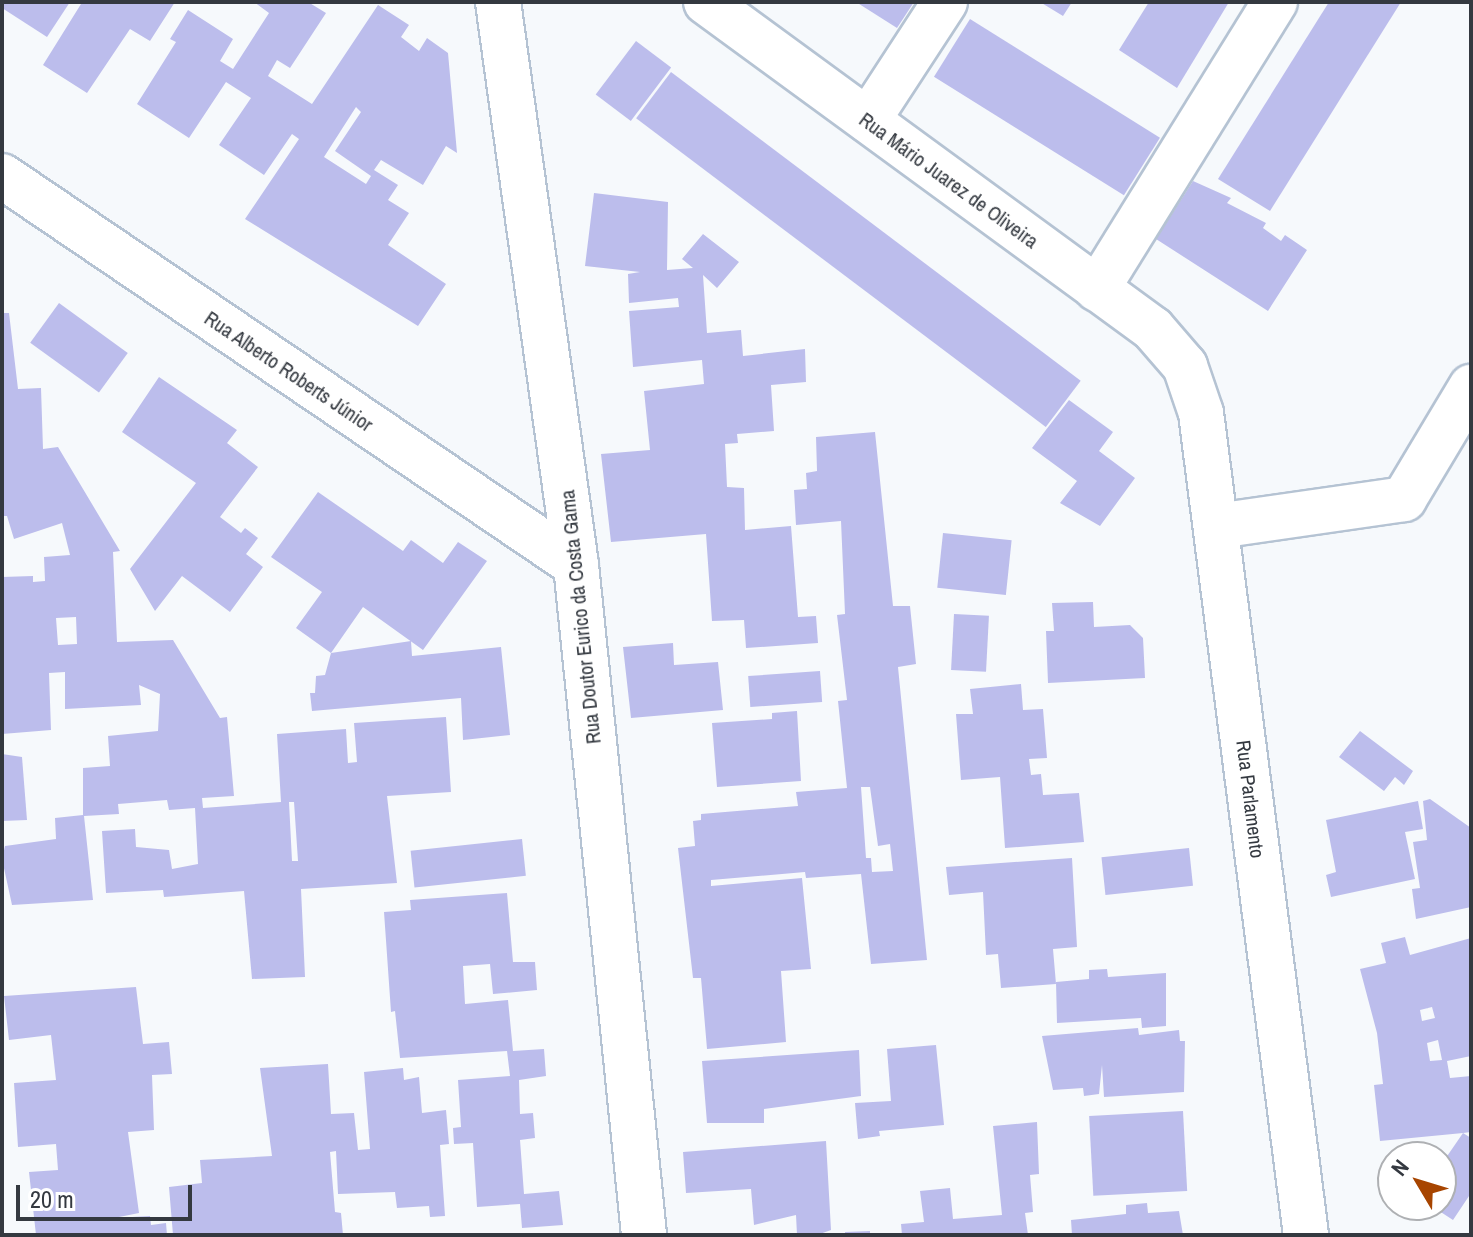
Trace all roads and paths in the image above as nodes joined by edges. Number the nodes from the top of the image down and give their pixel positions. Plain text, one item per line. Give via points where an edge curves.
1 (498, 2) edge
2 (706, 2) edge
3 (945, 2) edge
4 (1275, 2) edge
5 (868, 120) junction
6 (2, 176) edge
7 (1097, 289) junction
8 (1185, 366) joint
9 (1471, 387) edge
10 (1217, 526) junction
11 (576, 565) junction
12 (644, 1235) edge
13 (1306, 1235) edge

1 - 11 street, Rua Doutor Eurico da Costa Gama
2 - 5 street, Rua Mário Juarez de Oliveira
3 - 5 street
4 - 7 street
5 - 7 street, Rua Mário Juarez de Oliveira
6 - 11 street, Rua Alberto Roberts Júnior
7 - 8 street, Rua Mário Juarez de Oliveira via 1153,329
8 - 10 street, Rua Parlamento via 1201,413
9 - 10 street via 1404,499
10 - 13 street, Rua Parlamento
11 - 12 street, Rua Doutor Eurico da Costa Gama

